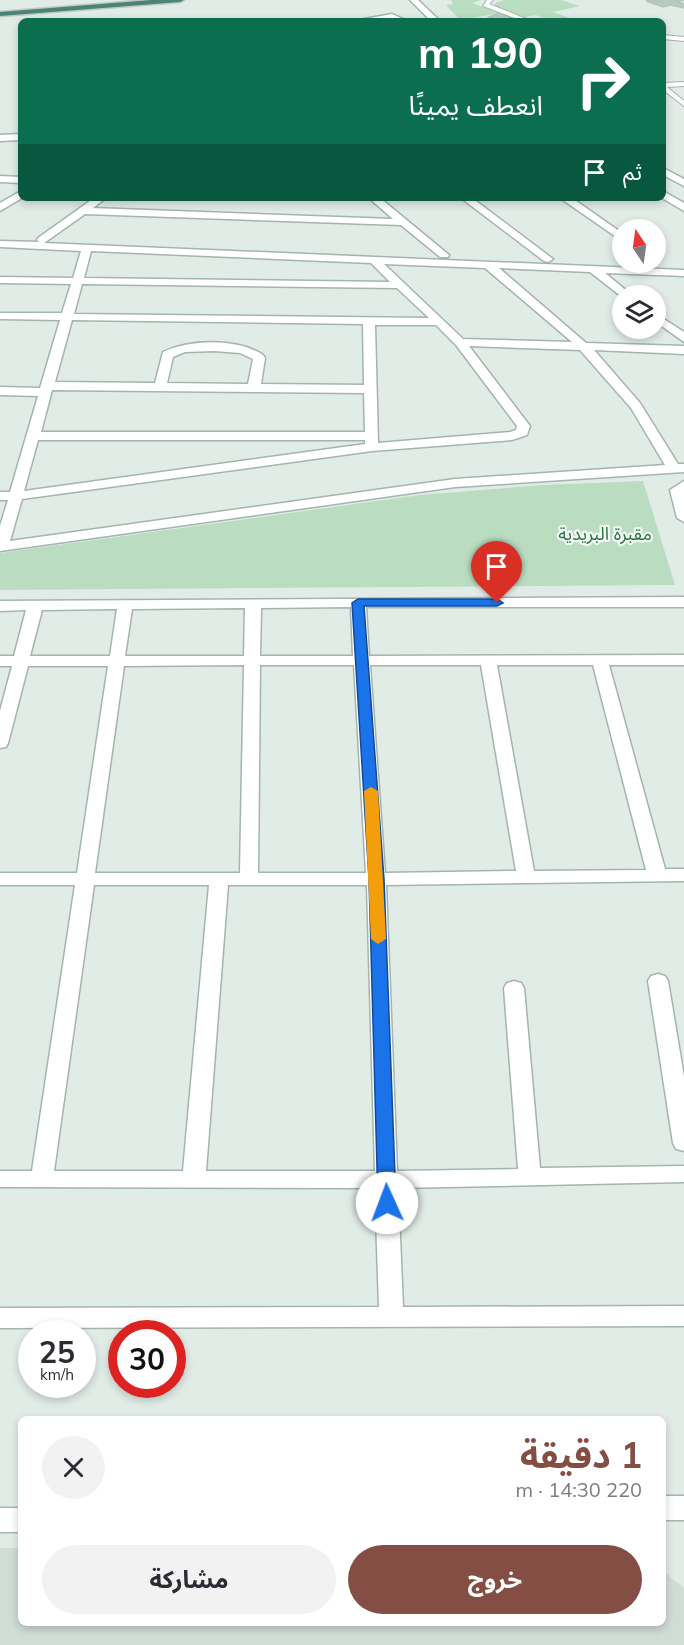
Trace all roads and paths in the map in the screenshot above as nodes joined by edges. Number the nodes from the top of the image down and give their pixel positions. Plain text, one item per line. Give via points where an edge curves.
1 (122, 0) edge
2 (180, 0) edge
3 (414, 0) edge
4 (430, 0) edge
5 (490, 0) edge
6 (0, 9) edge
7 (429, 12) junction
8 (0, 14) edge
9 (374, 18) edge
10 (401, 18) edge
11 (434, 18) edge
12 (521, 18) edge
13 (666, 37) edge
14 (684, 39) edge
15 (684, 84) edge
16 (666, 86) edge
17 (666, 89) edge
18 (684, 104) edge
19 (18, 136) edge
20 (0, 138) edge
21 (666, 173) edge
22 (0, 179) edge
23 (18, 180) edge
24 (684, 183) edge
25 (18, 196) edge
26 (666, 196) edge
27 (97, 201) edge
28 (378, 201) edge
29 (470, 201) edge
30 (569, 201) edge
31 (0, 207) edge
32 (684, 208) edge
33 (82, 211) junction
34 (402, 222) junction
35 (612, 231) edge
36 (0, 238) edge
37 (42, 240) junction
38 (0, 244) edge
39 (87, 248) junction
40 (444, 255) junction
41 (548, 259) junction
42 (374, 260) junction
43 (612, 261) edge
44 (666, 262) edge
45 (684, 263) edge
46 (488, 265) junction
47 (593, 269) junction
48 (684, 273) edge
49 (0, 280) edge
50 (78, 281) junction
51 (400, 285) junction
52 (614, 285) edge
53 (0, 316) edge
54 (67, 318) junction
55 (369, 322) junction
56 (439, 322) junction
57 (666, 324) edge
58 (684, 338) edge
59 (459, 342) junction
60 (586, 347) junction
61 (684, 350) edge
62 (160, 387) junction
63 (254, 388) junction
64 (46, 389) junction
65 (370, 389) junction
66 (0, 391) edge
67 (33, 436) junction
68 (372, 441) junction
69 (679, 468) edge
70 (684, 485) edge
71 (0, 496) edge
72 (15, 496) junction
73 (684, 518) edge
74 (0, 547) edge
75 (684, 602) edge
76 (253, 603) junction
77 (358, 603) junction
78 (125, 604) junction
79 (0, 606) edge
80 (35, 606) junction
81 (488, 660) junction
82 (600, 660) junction
83 (684, 660) edge
84 (0, 661) edge
85 (22, 661) junction
86 (117, 661) junction
87 (252, 661) junction
88 (363, 661) junction
89 (0, 743) edge
90 (657, 875) junction
91 (684, 875) edge
92 (526, 877) junction
93 (0, 879) edge
94 (85, 879) junction
95 (219, 879) junction
96 (249, 879) junction
97 (376, 879) junction
98 (658, 981) dead end
99 (514, 988) dead end
100 (684, 1143) edge
101 (684, 1174) edge
102 (530, 1178) junction
103 (0, 1179) edge
104 (42, 1179) junction
105 (194, 1179) junction
106 (386, 1180) junction
107 (684, 1316) edge
108 (391, 1317) junction
109 (0, 1318) edge
110 (666, 1508) edge
111 (684, 1508) edge
112 (0, 1520) edge
113 (18, 1520) edge

1 - 6 highway
2 - 8 highway
3 - 7 street
4 - 7 street
5 - 12 lane via 485,4
7 - 11 street
9 - 10 street
13 - 14 lane
15 - 16 lane
17 - 18 lane
19 - 20 street
21 - 24 street
22 - 23 street
25 - 31 street
26 - 32 street
27 - 33 street
28 - 34 street
29 - 41 street
30 - 35 street
33 - 34 street
33 - 37 street
34 - 40 street
36 - 37 street
37 - 40 street
38 - 39 street
39 - 42 street
39 - 50 street
40 - 41 street
41 - 43 street
42 - 46 street
42 - 51 street
44 - 45 street
46 - 47 street
46 - 60 street
47 - 48 street
47 - 52 street
49 - 50 street
50 - 51 street
50 - 54 street
51 - 56 street
53 - 54 street
54 - 55 street
54 - 64 street
55 - 56 street
55 - 65 street
56 - 59 street
57 - 58 street
59 - 60 street
59 - 68 street via 524,426 522,432
60 - 61 street
60 - 69 street via 636,404
62 - 63 street
62 - 63 street via 167,355 192,348 254,353 259,358
62 - 64 street
63 - 65 street
64 - 66 street
64 - 67 street
65 - 68 street
67 - 68 street
67 - 72 street
68 - 72 street
69 - 74 street via 456,483
70 - 73 street via 677,490
71 - 72 street
72 - 74 street
75 - 77 street
76 - 77 street
76 - 78 street
76 - 87 street
77 - 88 street
78 - 80 street
78 - 86 street
79 - 80 street
80 - 85 street
81 - 82 street
81 - 88 street
81 - 92 street
82 - 83 street
82 - 90 street
84 - 85 street
85 - 86 street
85 - 89 street
86 - 87 street
86 - 94 street
87 - 88 street
87 - 96 street
88 - 97 street
90 - 91 street
90 - 92 street
92 - 97 street
93 - 94 street
94 - 95 street
94 - 104 street
95 - 96 street
95 - 105 street
96 - 97 street
97 - 106 street
98 - 100 street
99 - 102 street
101 - 102 street
102 - 106 street
103 - 104 street
104 - 105 street
105 - 106 street
106 - 108 street
107 - 108 street
108 - 109 street
110 - 111 street
112 - 113 street

